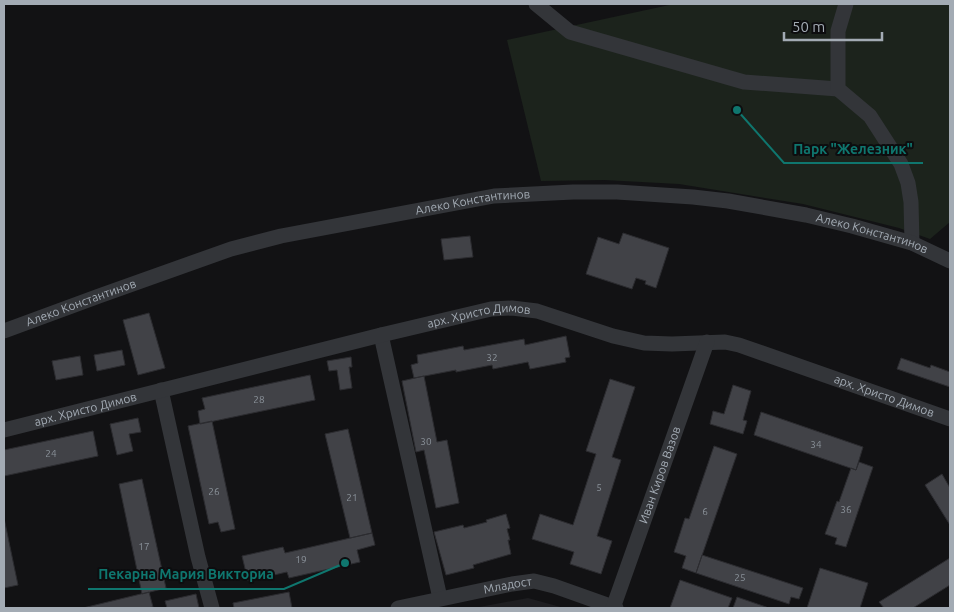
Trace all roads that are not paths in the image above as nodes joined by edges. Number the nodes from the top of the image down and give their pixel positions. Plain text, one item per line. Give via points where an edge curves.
1 (536, 4) edge
2 (846, 4) edge
3 (838, 89) junction
4 (912, 243) junction
5 (950, 261) edge
6 (4, 331) edge
7 (381, 335) junction
8 (707, 342) junction
9 (161, 390) junction
10 (950, 419) edge
11 (4, 430) edge
12 (440, 598) junction
13 (212, 608) edge
14 (398, 608) edge
15 (614, 608) edge

1 - 3 street via 570,32 744,82
2 - 3 street via 838,31
3 - 4 street via 870,116 902,164 912,202
4 - 5 street, Алеко Константинов
4 - 6 street, Алеко Константинов via 806,215 693,197 617,192 494,196 281,236 231,249
7 - 8 street, арх. Христо Димов via 491,309 512,308 537,311 644,343
7 - 9 street, арх. Христо Димов
7 - 12 street
8 - 10 street, арх. Христо Димов via 738,345
8 - 15 street, Иван Киров Вазов
9 - 11 street, арх. Христо Димов
9 - 13 street
12 - 14 street, Младост
12 - 15 street, Младост via 534,582

